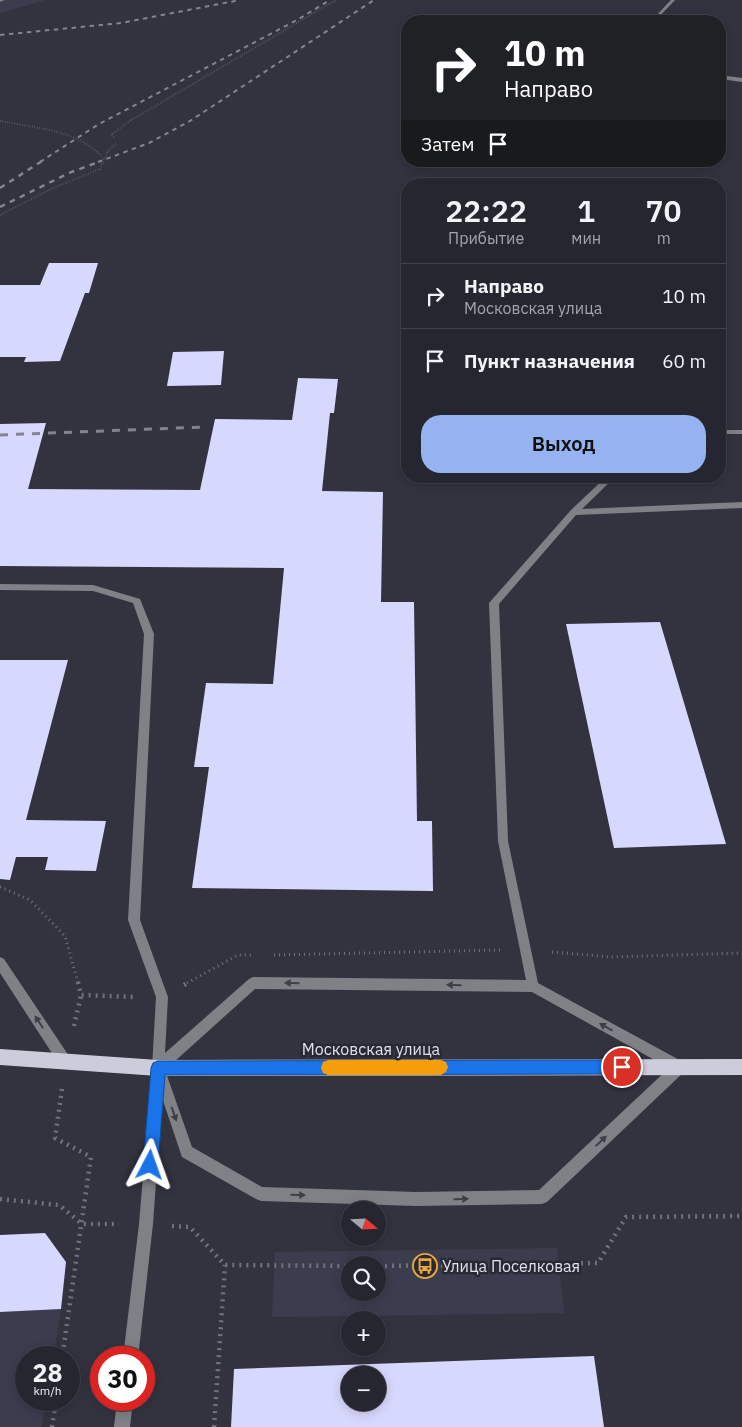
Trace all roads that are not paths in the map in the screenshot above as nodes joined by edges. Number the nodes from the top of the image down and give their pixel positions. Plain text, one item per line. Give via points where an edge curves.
1 (673, 0) edge
2 (659, 15) edge
3 (726, 78) edge
4 (742, 80) edge
5 (726, 432) edge
6 (742, 432) edge
7 (605, 483) edge
8 (742, 505) edge
9 (574, 512) junction
10 (0, 587) edge
11 (0, 963) edge
12 (533, 986) junction
13 (0, 1057) edge
14 (66, 1063) junction
15 (680, 1067) junction
16 (742, 1067) edge
17 (158, 1068) junction
18 (131, 1346) edge
19 (124, 1411) edge
20 (122, 1427) edge

1 - 2 street
3 - 4 street
5 - 6 street
7 - 9 street
8 - 9 street
9 - 12 street via 494,603 503,841
10 - 17 street via 93,588 137,601 149,634 134,920 162,998
14 -> 11 street
15 -> 12 street
12 -> 17 street via 252,983
13 - 14 main road, Московская улица
14 - 17 main road, Московская улица
15 - 16 main road, Московская улица
15 - 17 main road, Московская улица
17 -> 15 street via 187,1152 261,1194 416,1200 542,1197
17 - 18 street via 146,1224
19 - 20 street

